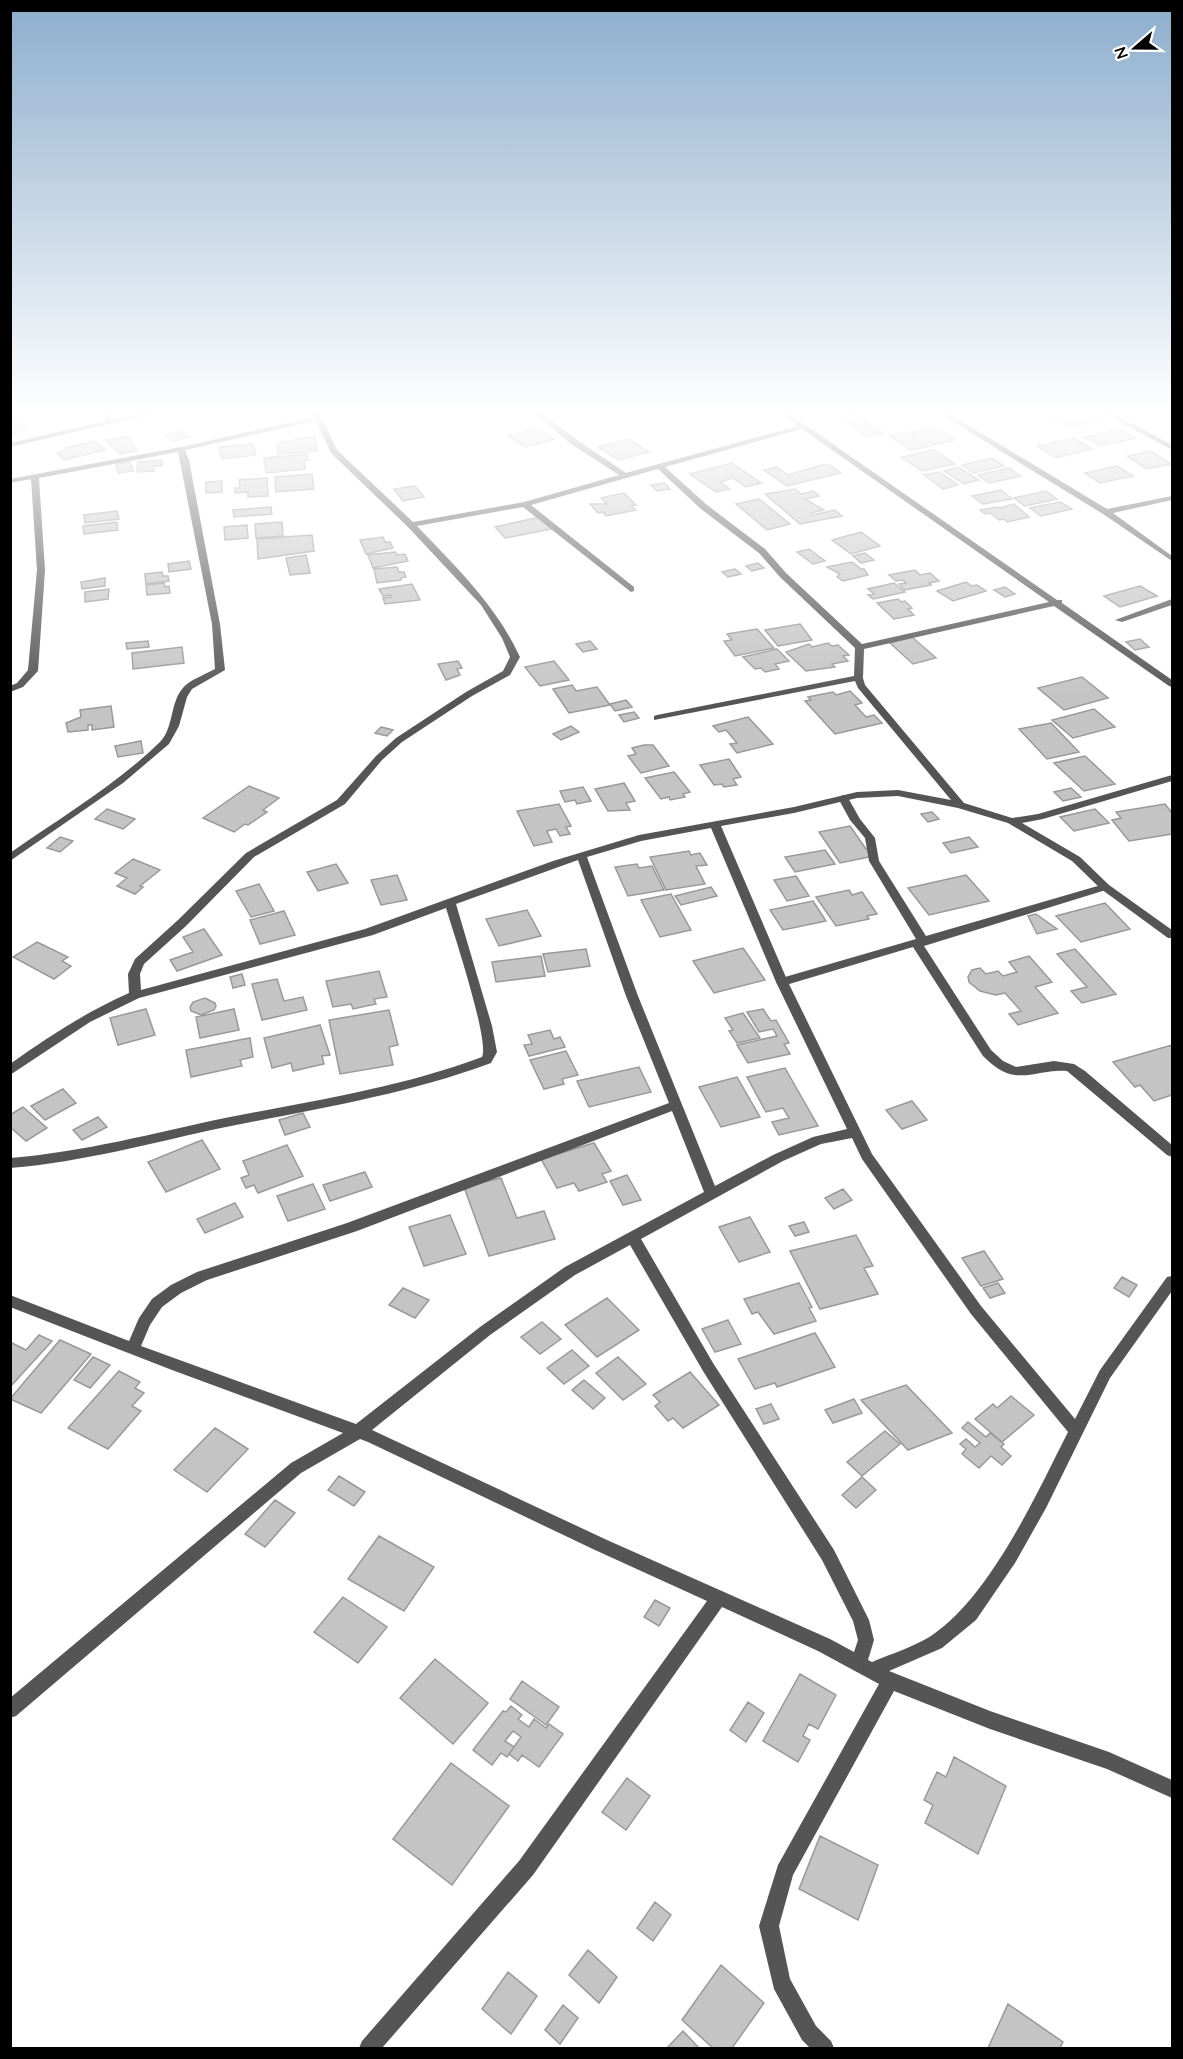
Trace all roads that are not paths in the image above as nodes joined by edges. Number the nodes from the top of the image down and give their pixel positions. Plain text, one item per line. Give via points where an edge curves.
1 (37, 506) edge
2 (194, 506) edge
3 (391, 506) edge
4 (514, 506) edge
5 (528, 506) edge
6 (703, 506) edge
7 (920, 506) edge
8 (1096, 506) edge
9 (1134, 506) edge
10 (1106, 512) junction
11 (411, 525) junction
12 (1173, 559) edge
13 (631, 589) dead end
14 (1059, 602) junction
15 (1173, 602) edge
16 (1119, 620) dead end
17 (860, 647) junction
18 (858, 678) junction
19 (1173, 684) edge
20 (10, 689) edge
21 (657, 718) dead end
22 (1173, 778) edge
23 (843, 798) junction
24 (960, 805) junction
25 (1012, 821) junction
26 (715, 825) junction
27 (581, 855) junction
28 (10, 858) edge
29 (1105, 887) junction
30 (450, 903) junction
31 (1173, 935) edge
32 (921, 943) junction
33 (782, 982) junction
34 (135, 995) junction
35 (10, 1071) edge
36 (676, 1105) junction
37 (856, 1132) junction
38 (1173, 1152) edge
39 (10, 1163) edge
40 (712, 1195) junction
41 (633, 1237) junction
42 (1173, 1281) edge
43 (10, 1301) edge
44 (133, 1349) junction
45 (1076, 1431) junction
46 (358, 1432) junction
47 (718, 1598) junction
48 (865, 1667) junction
49 (890, 1681) junction
50 (10, 1710) edge
51 (1173, 1789) edge
52 (369, 2049) edge
53 (824, 2049) edge

1 - 20 street via 41,570 33,671 20,685
2 - 28 street via 216,624 220,670 189,687 166,742 119,781
3 - 11 street
4 - 11 street
5 - 13 street
6 - 17 street via 762,550
7 - 14 street
8 - 10 street
9 - 10 street
10 - 12 street
11 - 34 street via 487,606 507,634 515,657 507,673 399,740 341,802 250,855 139,962 134,974
14 - 17 street
14 - 19 street
15 - 16 street
17 - 18 street
18 - 21 street
18 - 24 street
22 - 25 street via 1039,817
23 - 24 street via 898,794
23 - 26 street
23 - 32 street via 870,838 874,861
24 - 25 street
25 - 29 street via 1076,859
26 - 27 street via 639,838
26 - 33 street
27 - 30 street
27 - 36 street
29 - 31 street
29 - 32 street
30 - 34 street via 349,939
30 - 39 street via 486,1026 491,1052 487,1060 385,1090 70,1158
32 - 33 street
32 - 38 street via 987,1053 999,1065 1015,1071 1054,1065 1070,1068
33 - 37 street
34 - 35 street via 111,1005
36 - 40 street
36 - 44 street via 352,1227 202,1276 180,1286 150,1311
37 - 40 street via 818,1140
37 - 45 street via 867,1156 976,1310
40 - 41 street
41 - 46 street via 570,1271 485,1331
41 - 48 street via 708,1367 828,1555 861,1620 866,1640
42 - 45 street via 1105,1374
43 - 44 street
44 - 46 street
45 - 48 street via 1009,1558 970,1614 936,1642
46 - 47 street
46 - 50 street via 296,1468
47 - 48 street
47 - 52 street via 526,1868
48 - 49 street
49 - 51 street via 1109,1761
49 - 53 street via 785,1872 769,1926 781,1983 809,2033

